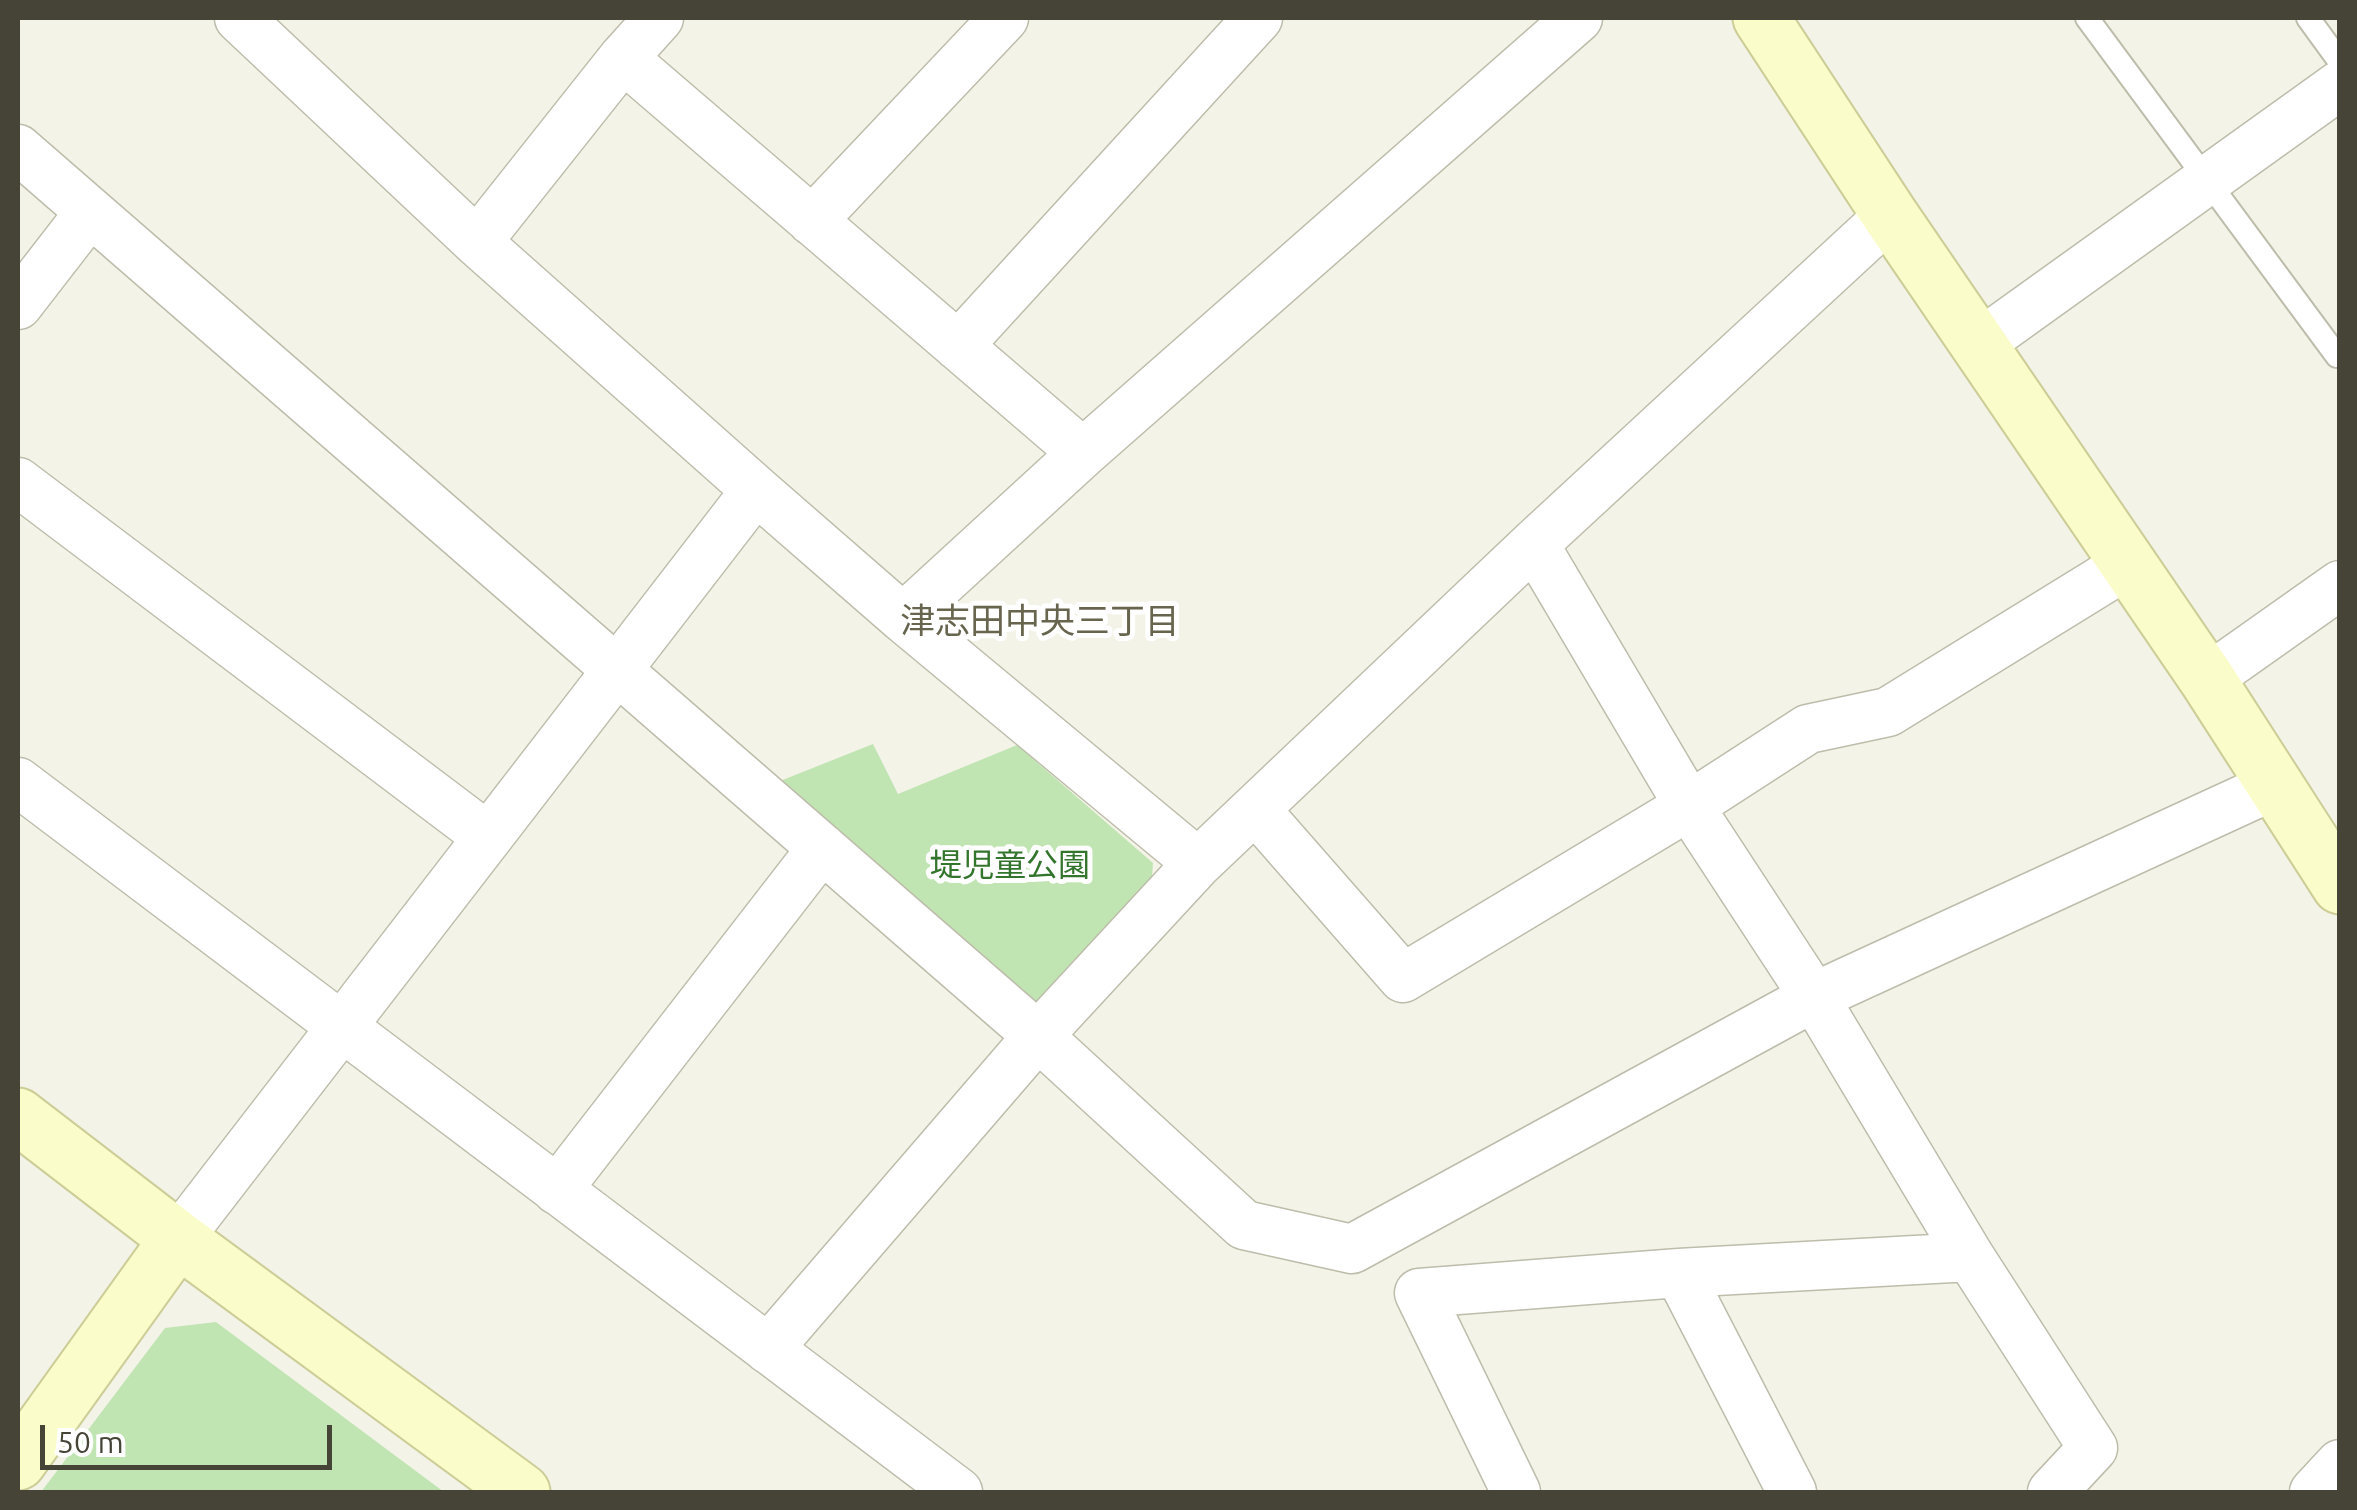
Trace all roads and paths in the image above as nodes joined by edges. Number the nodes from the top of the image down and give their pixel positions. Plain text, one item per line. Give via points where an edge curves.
1 (239, 18) edge
2 (659, 18) edge
3 (1004, 18) edge
4 (1258, 18) edge
5 (1578, 18) edge
6 (1761, 18) edge
7 (2087, 18) edge
8 (2308, 18) edge
9 (623, 58) junction
10 (2340, 62) edge
11 (2340, 85) edge
12 (18, 149) edge
13 (2206, 181) junction
14 (90, 212) junction
15 (1890, 215) junction
16 (812, 220) junction
17 (476, 242) junction
18 (18, 305) edge
19 (1978, 344) junction
20 (958, 346) junction
21 (2337, 356) dead end
22 (1082, 453) junction
23 (18, 482) edge
24 (756, 490) junction
25 (1534, 544) junction
26 (2128, 564) junction
27 (2340, 586) edge
28 (902, 618) junction
29 (618, 669) junction
30 (2207, 679) junction
31 (18, 782) edge
32 (2275, 785) junction
33 (1689, 806) junction
34 (1256, 809) junction
35 (488, 837) junction
36 (822, 848) junction
37 (1198, 863) junction
38 (2340, 886) edge
39 (1814, 997) junction
40 (342, 1028) junction
41 (1038, 1036) junction
42 (18, 1116) edge
43 (557, 1190) junction
44 (178, 1239) junction
45 (1970, 1257) junction
46 (1679, 1273) junction
47 (768, 1349) junction
48 (18, 1462) edge
49 (2340, 1464) edge
50 (522, 1492) edge
51 (958, 1492) edge
52 (1516, 1492) edge
53 (1792, 1492) edge
54 (2052, 1492) edge
55 (2314, 1492) edge

1 - 17 street
2 - 9 street
3 - 16 street
4 - 20 street
5 - 22 street
6 - 15 street
7 - 13 lane
8 - 10 lane
9 - 16 street
9 - 17 street
11 - 13 street
12 - 14 street
13 - 19 street
13 - 21 lane
14 - 18 street
14 - 29 street
15 - 19 street
15 - 25 street
16 - 20 street
17 - 24 street
19 - 26 street
20 - 22 street
22 - 28 street
23 - 35 street
24 - 28 street
24 - 29 street
25 - 33 street
25 - 34 street
26 - 30 street
26 - 33 street via 1888,712 1808,729
27 - 30 street
28 - 37 street
29 - 35 street
29 - 36 street
30 - 32 street
31 - 40 street
32 - 38 street
32 - 39 street
33 - 34 street via 1403,978
33 - 39 street
34 - 37 street
35 - 40 street
36 - 41 street
36 - 43 street
37 - 41 street
39 - 41 street via 1352,1249 1244,1225
39 - 45 street
40 - 43 street
40 - 44 street
41 - 47 street
42 - 44 street
43 - 47 street
44 - 48 street
44 - 50 street
45 - 46 street
45 - 54 street via 2093,1448
46 - 52 street via 1420,1293
46 - 53 street
47 - 51 street
49 - 55 street

